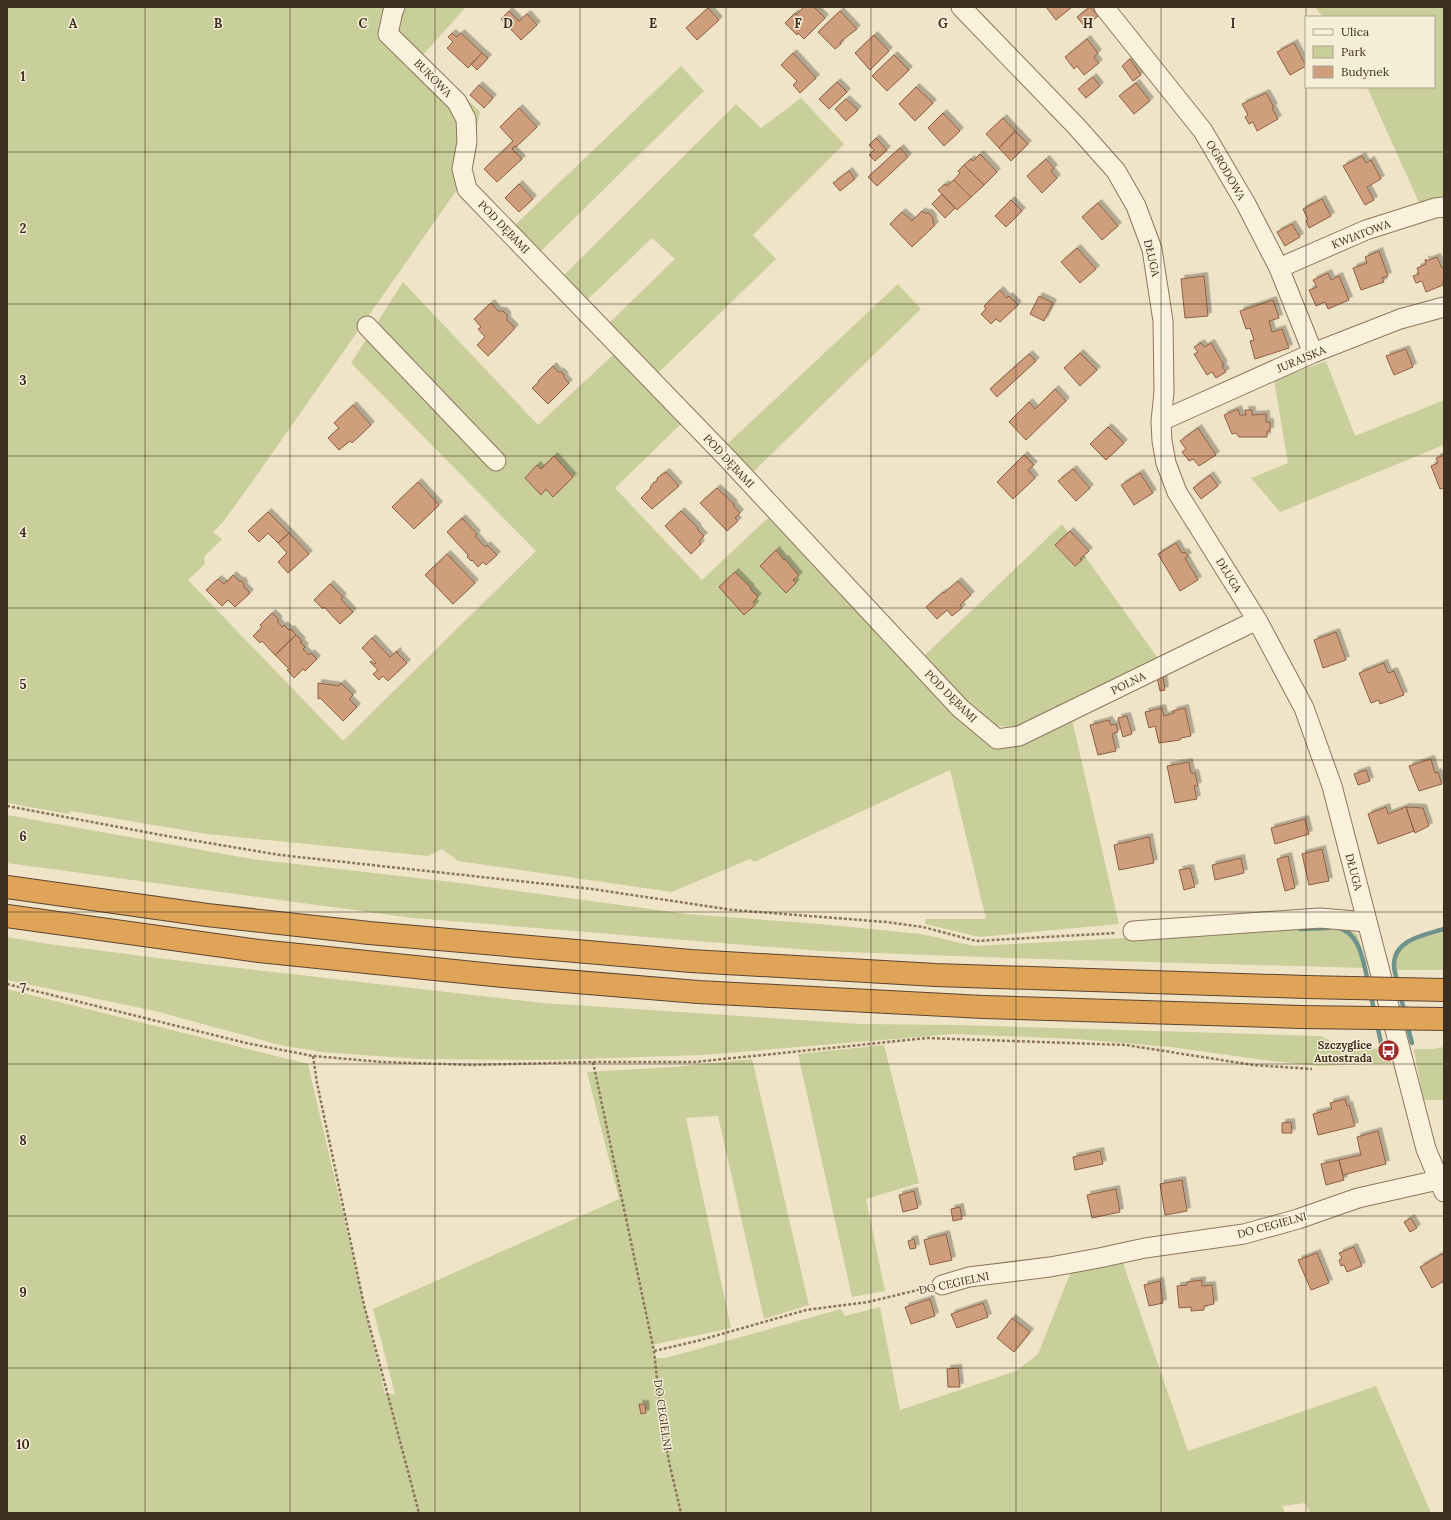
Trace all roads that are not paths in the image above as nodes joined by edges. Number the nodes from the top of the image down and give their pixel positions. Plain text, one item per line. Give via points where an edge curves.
1 (395, 7) edge
2 (961, 7) edge
3 (1104, 7) edge
4 (465, 181) joint
5 (1444, 207) edge
6 (1280, 268) junction
7 (1442, 313) edge
8 (366, 326) dead end
9 (1313, 353) junction
10 (1161, 421) junction
11 (496, 461) dead end
12 (1257, 620) junction
13 (997, 739) joint
14 (7, 887) edge
15 (7, 916) edge
16 (1367, 922) junction
17 (1133, 932) road end
18 (1444, 990) edge
19 (1444, 1019) edge
20 (1441, 1186) edge
21 (942, 1285) road end

1 - 4 street, BUKOWA via 388,34 457,102 466,119 467,142 462,169
2 - 10 street, DŁUGA via 1116,171 1136,206 1152,249 1163,321 1164,392
3 - 6 street, OGRODOWA via 1202,131 1246,204
4 - 13 street, POD DĘBAMI via 467,190 726,457 960,708
5 - 6 street, KWIATOWA via 1366,230
6 - 9 street, OGRODOWA
7 - 9 street, JURAJSKA via 1400,319
8 - 11 street
9 - 10 street, JURAJSKA
10 - 12 street, DŁUGA via 1166,462 1177,492
12 - 13 street, POLNA via 1019,736
12 - 16 street, DŁUGA via 1304,708 1332,786
14 - 18 highway, bridge via 207,915 362,932 692,961 1138,983
15 - 19 highway, bridge via 259,951 503,976 698,992 975,1006
16 - 17 street via 1320,918
16 - 20 street, DŁUGA via 1418,1122
20 - 21 street, DO CEGIELNI via 1358,1198 1244,1234 1145,1248 1050,1267 969,1278

